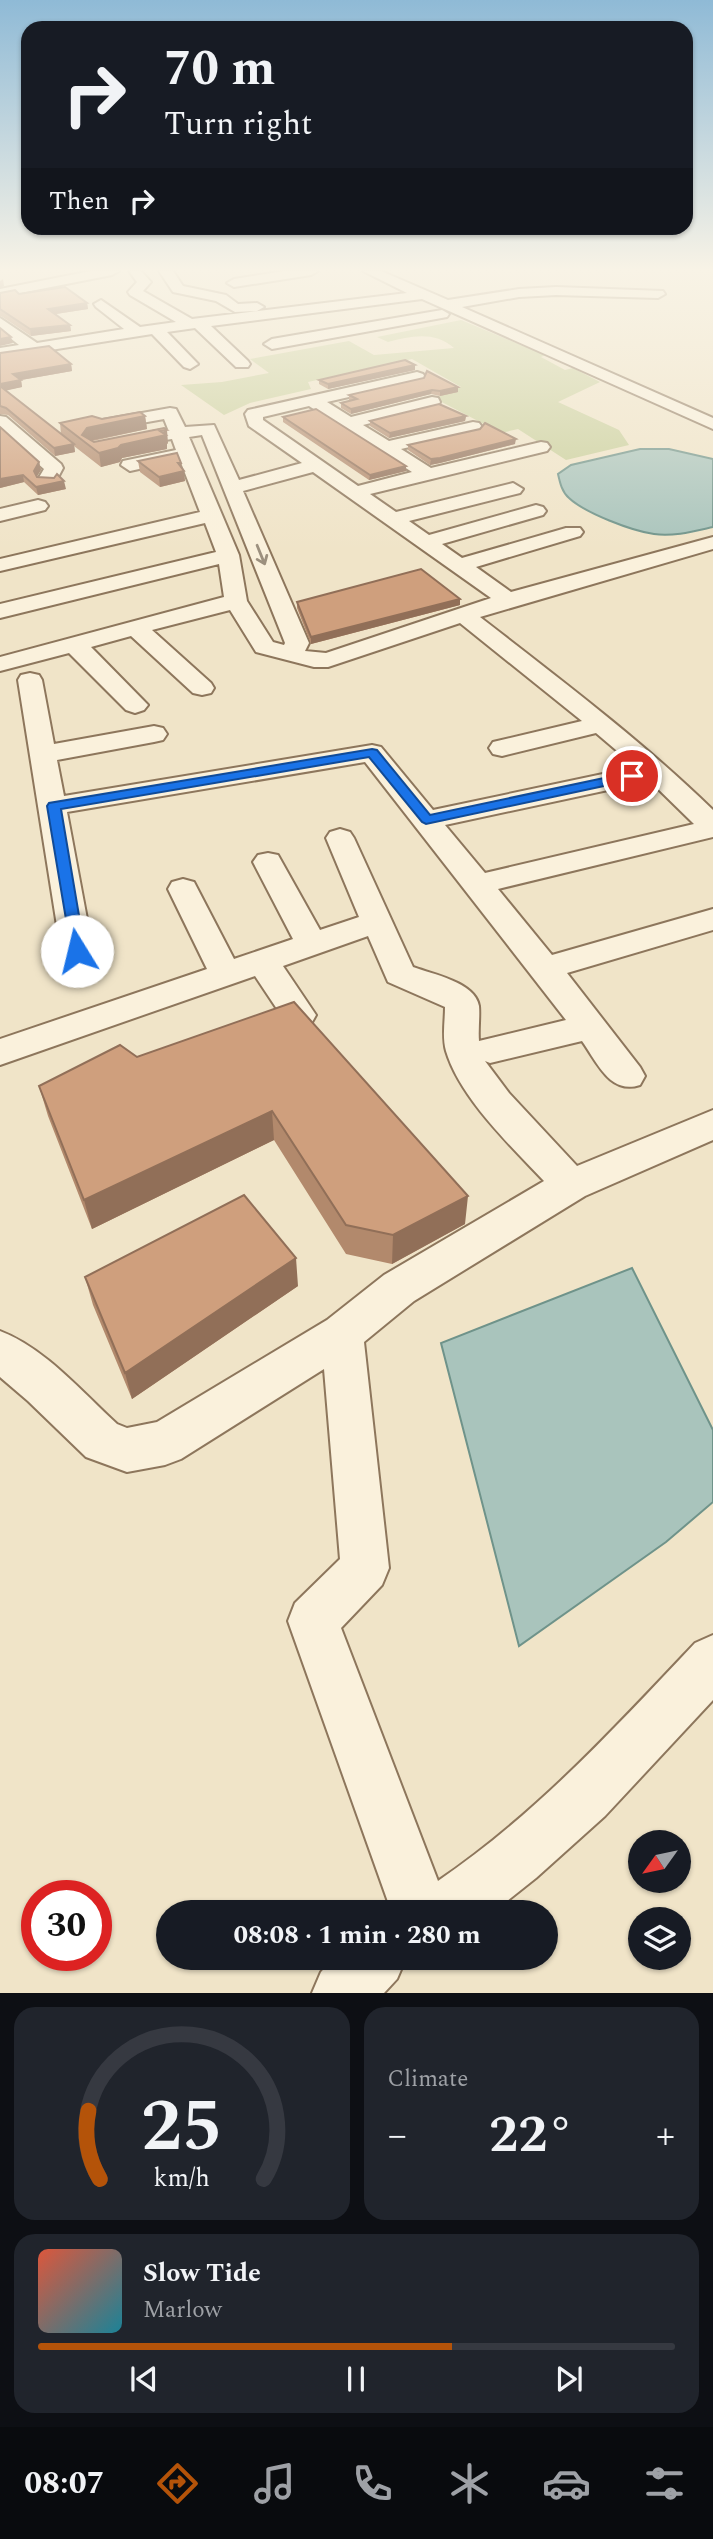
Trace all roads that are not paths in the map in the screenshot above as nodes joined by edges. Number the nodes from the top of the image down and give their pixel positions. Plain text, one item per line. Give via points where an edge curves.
1 (580, 364) edge
2 (416, 377) edge
3 (312, 400) junction
4 (432, 402) dead end
5 (702, 403) dead end
6 (680, 408) junction
7 (0, 421) edge
8 (348, 423) junction
9 (713, 424) edge
10 (103, 425) edge
11 (473, 427) edge
12 (178, 431) junction
13 (145, 438) edge
14 (387, 447) junction
15 (541, 447) dead end
16 (187, 453) junction
17 (130, 465) dead end
18 (317, 465) junction
19 (428, 474) junction
20 (48, 479) edge
21 (233, 488) junction
22 (513, 489) dead end
23 (356, 492) junction
24 (38, 506) dead end
25 (536, 511) dead end
26 (0, 515) edge
27 (213, 518) junction
28 (246, 518) junction
29 (393, 519) junction
30 (573, 532) dead end
31 (427, 542) junction
32 (713, 543) edge
33 (228, 555) junction
34 (0, 565) edge
35 (460, 565) junction
36 (0, 571) edge
37 (508, 600) junction
38 (236, 601) junction
39 (29, 603) junction
40 (0, 611) edge
41 (465, 615) junction
42 (138, 629) junction
43 (75, 645) junction
44 (292, 654) junction
45 (0, 664) edge
46 (30, 680) dead end
47 (202, 688) dead end
48 (135, 705) dead end
49 (602, 724) junction
50 (154, 734) dead end
51 (502, 748) dead end
52 (44, 754) junction
53 (657, 771) junction
54 (54, 806) junction
55 (426, 820) junction
56 (713, 827) edge
57 (340, 838) dead end
58 (268, 862) dead end
59 (478, 884) junction
60 (183, 888) dead end
61 (713, 919) edge
62 (376, 922) junction
63 (312, 944) junction
64 (77, 951) dead end
65 (262, 961) junction
66 (545, 968) junction
67 (226, 973) junction
68 (299, 1015) edge
69 (590, 1027) junction
70 (490, 1050) dead end
71 (0, 1052) edge
72 (627, 1076) dead end
73 (713, 1124) edge
74 (571, 1185) junction
75 (342, 1334) junction
76 (0, 1352) edge
77 (713, 1661) edge
78 (416, 1900) edge
79 (461, 1900) edge
80 (364, 1970) edge
81 (342, 1993) edge

1 - 6 street
2 - 3 street
3 - 8 street
3 - 18 street via 252,418
4 - 8 street
5 - 6 street
6 - 9 street
7 - 20 street via 54,468
8 - 14 street
10 - 12 street via 170,414
11 - 14 street
12 - 13 street
12 - 16 street
12 - 21 street via 208,429
14 - 19 street
15 - 19 street
16 - 17 street
16 - 27 street
18 - 21 street
18 - 23 street
19 - 23 street
21 - 28 street
22 - 29 street
23 - 29 street
24 - 26 street
25 - 31 street
27 - 28 street
27 - 33 street
27 - 34 street
28 -> 44 street via 297,643
29 - 31 street
30 - 35 street
31 - 35 street
32 - 37 street
33 - 38 street
33 - 39 street
35 - 37 street
36 - 39 street
37 - 41 street
38 - 42 street
38 - 44 street via 264,647
39 - 40 street
41 - 44 street via 328,660
41 - 49 street
42 - 43 street
42 - 47 street
43 - 45 street
43 - 48 street
46 - 52 street
49 - 51 street
49 - 53 street
50 - 52 street
52 - 54 street
53 - 55 street
53 - 56 street
54 - 55 street via 372,753
54 - 64 street
55 - 59 street
56 - 59 street
57 - 62 street
58 - 63 street
59 - 66 street
60 - 67 street
61 - 66 street
62 - 63 street
62 - 74 street via 400,974 454,996 462,1004 461,1043 477,1076
63 - 65 street
65 - 67 street
65 - 68 street
66 - 69 street
67 - 71 street
69 - 70 street
69 - 72 street
73 - 74 street
74 - 75 street via 399,1287
75 - 76 street via 165,1443 127,1450 102,1441
75 - 78 street via 365,1568 313,1621
77 - 79 street via 614,1770
80 - 81 street

